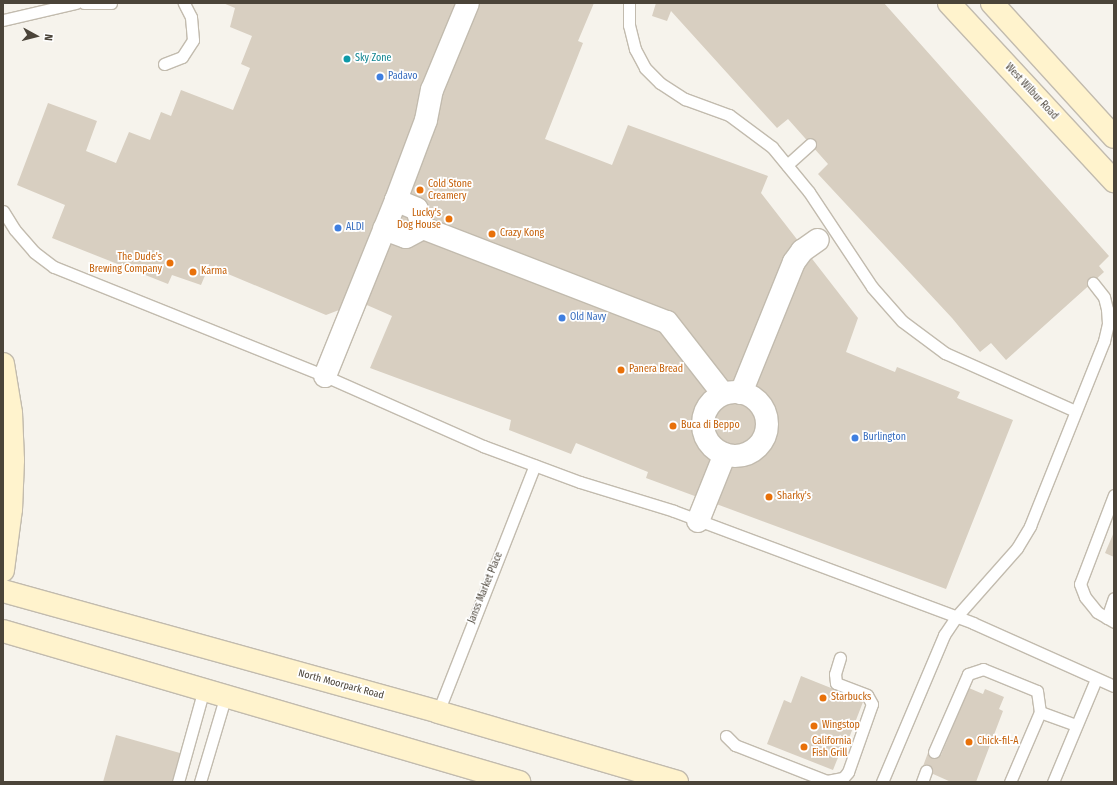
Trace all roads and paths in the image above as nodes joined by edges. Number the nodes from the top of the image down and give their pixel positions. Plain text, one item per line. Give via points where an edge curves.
1 (76, 3) edge
2 (84, 3) edge
3 (111, 3) edge
4 (184, 3) edge
5 (468, 3) edge
6 (629, 3) edge
7 (949, 3) edge
8 (992, 3) edge
9 (3, 20) edge
10 (164, 64) dead end
11 (1114, 137) edge
12 (810, 144) dead end
13 (787, 165) junction
14 (1114, 181) edge
15 (396, 200) junction
16 (3, 211) edge
17 (423, 228) junction
18 (384, 229) junction
19 (818, 240) dead end
20 (1093, 282) dead end
21 (3, 364) edge
22 (325, 376) junction
23 (732, 394) junction
24 (1075, 411) junction
25 (725, 454) junction
26 (535, 465) junction
27 (1114, 495) edge
28 (698, 521) junction
29 (3, 570) edge
30 (3, 591) edge
31 (1114, 598) edge
32 (956, 617) junction
33 (1110, 620) edge
34 (3, 631) edge
35 (840, 658) dead end
36 (1096, 679) junction
37 (1114, 686) edge
38 (204, 689) junction
39 (226, 695) junction
40 (438, 712) junction
41 (1040, 712) junction
42 (1075, 725) junction
43 (726, 736) dead end
44 (934, 752) dead end
45 (926, 771) dead end
46 (480, 776) edge
47 (178, 782) edge
48 (200, 782) edge
49 (519, 782) edge
50 (677, 782) edge
51 (882, 782) edge
52 (922, 782) edge
53 (1010, 782) edge
54 (1053, 782) edge

1 - 9 lane
2 - 3 lane
4 - 10 lane via 191,17 193,40 182,56
5 - 15 street via 432,90 426,120
6 - 13 lane via 629,25 635,49 645,68 660,83 685,99 729,116 772,147
7 - 14 main road, West Wilbur Road
8 - 11 main road
12 - 13 lane
13 - 24 lane via 872,287 902,321 945,353
15 - 17 street via 417,209
15 - 18 street
16 - 22 lane via 14,230 34,252 54,267
17 - 18 street via 406,237
17 - 23 street via 667,322
18 - 22 street
19 - 23 street via 802,251 794,262
20 - 24 lane via 1104,296 1108,323 1104,341
21 - 29 main road via 11,413 13,460 11,509
22 - 26 lane via 483,446
23 - 25 street via 714,400 704,420 708,441
23 - 25 street via 751,396 765,411 766,432 755,449 746,454
24 - 32 lane via 1024,538
25 - 28 street
26 - 28 lane
26 - 40 lane, Janss Market Place
27 - 33 lane via 1080,584 1085,597 1097,612
28 - 32 lane
30 - 40 main road, North Moorpark Road
31 - 33 lane
32 - 36 lane
32 - 51 lane via 944,635
34 - 38 main road
35 - 43 lane via 835,674 836,682 867,695 872,704 848,772 843,778 827,781 735,745
36 - 37 lane
36 - 42 lane
38 - 39 main road
38 - 47 lane
39 - 46 main road
39 - 48 lane
40 - 50 main road, North Moorpark Road
41 - 42 lane
41 - 44 lane via 1037,691 983,669 968,674
41 - 53 lane
42 - 54 lane
45 - 52 lane
46 - 49 main road

